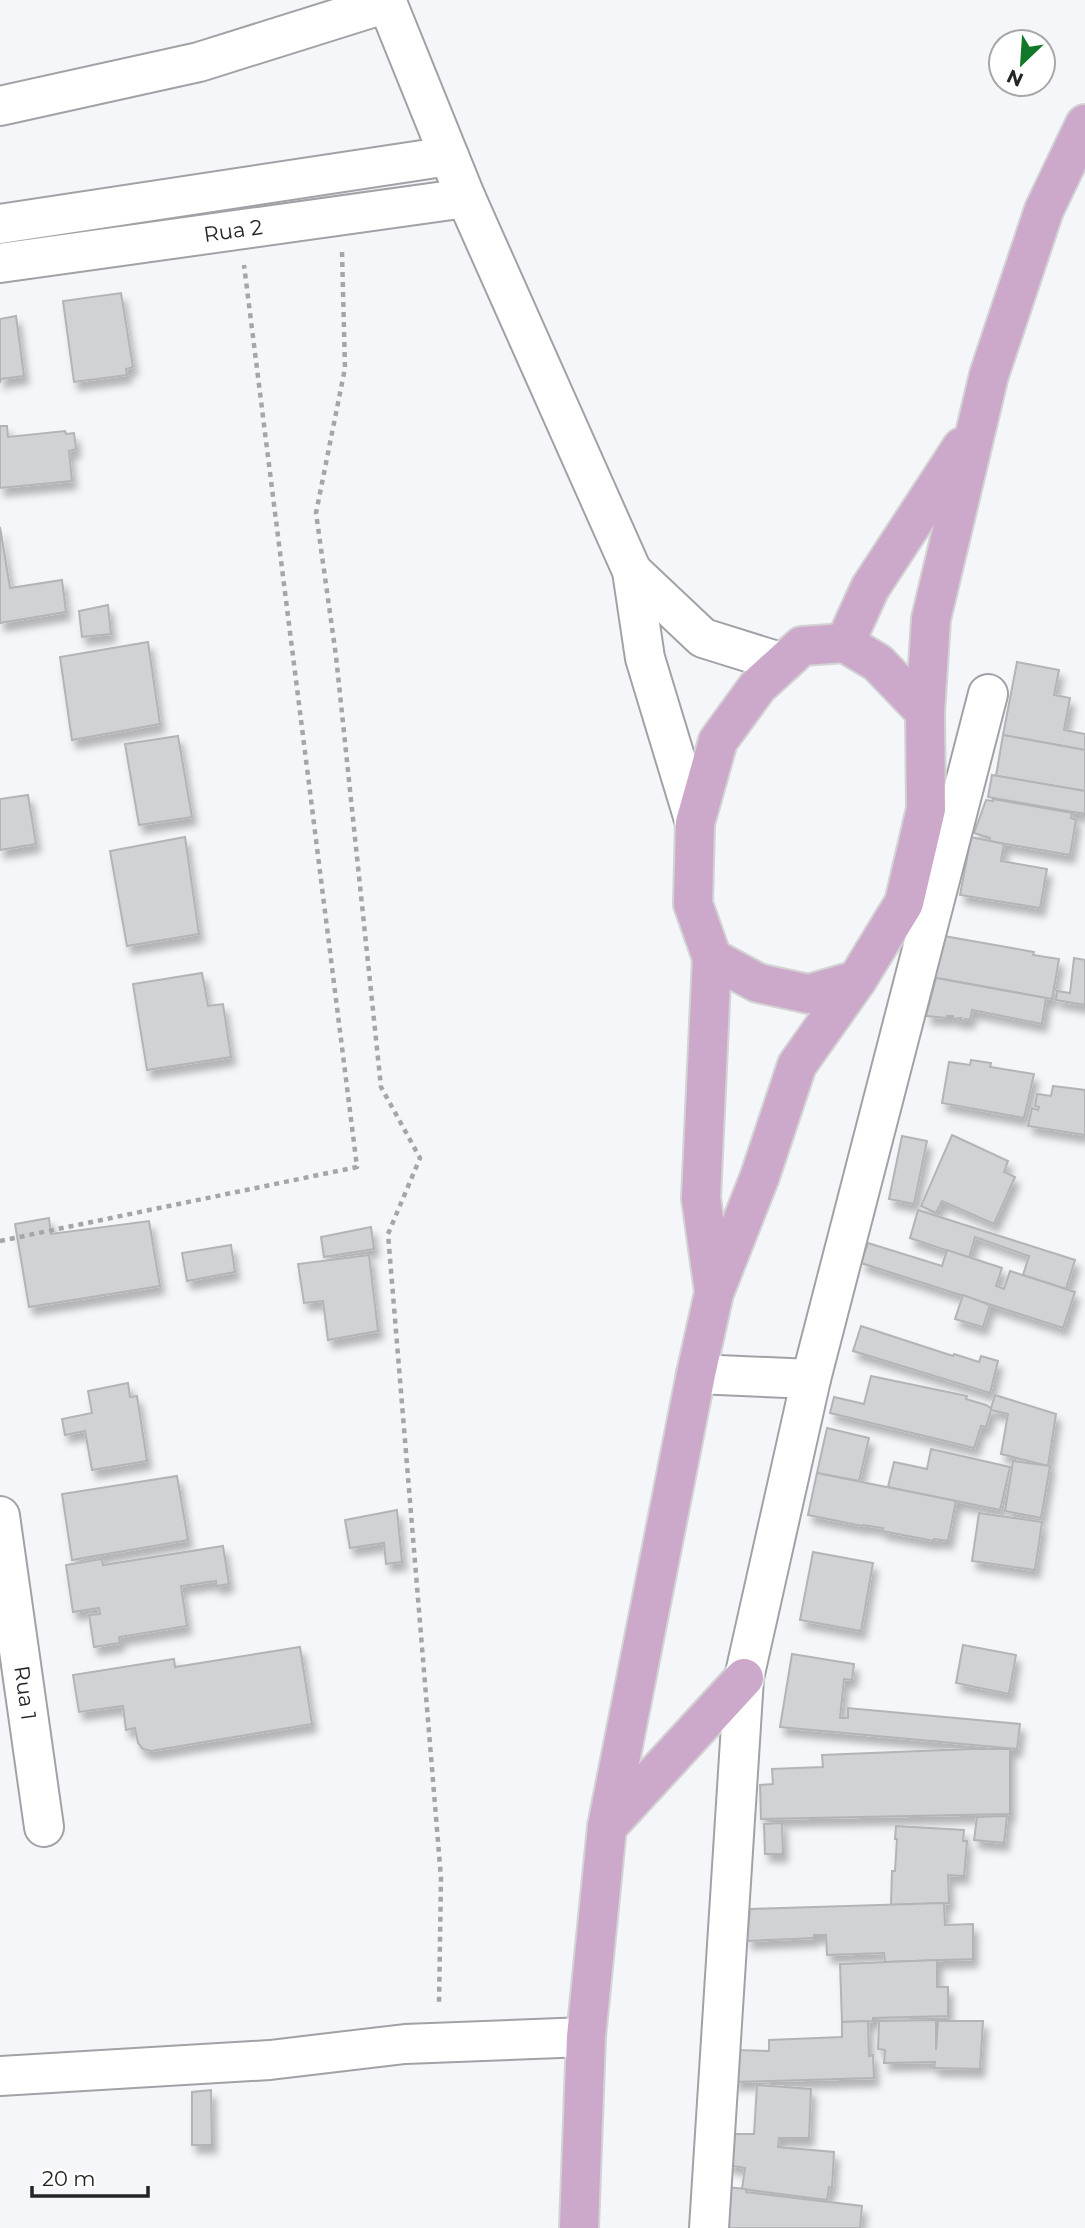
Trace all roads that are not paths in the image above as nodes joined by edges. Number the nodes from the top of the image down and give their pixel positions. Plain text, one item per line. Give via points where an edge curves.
1 (386, 2) edge
2 (0, 106) edge
3 (1085, 124) edge
4 (449, 156) junction
5 (466, 198) junction
6 (145, 203) junction
7 (0, 224) edge
8 (151, 242) junction
9 (0, 263) edge
10 (976, 425) junction
11 (632, 571) junction
12 (845, 643) junction
13 (783, 663) junction
14 (988, 694) dead end
15 (925, 712) junction
16 (695, 823) junction
17 (712, 958) junction
18 (857, 981) junction
19 (714, 1293) junction
20 (696, 1374) junction
21 (811, 1380) junction
22 (0, 1516) edge
23 (744, 1678) junction
24 (44, 1827) dead end
25 (607, 1827) junction
26 (586, 2037) junction
27 (0, 2076) edge
28 (579, 2228) edge
29 (709, 2228) edge

1 - 2 street via 199,62
1 - 4 street
3 - 10 main road via 1044,210
4 - 5 street
4 - 6 street, Rua 2
5 - 8 street, Rua 2
5 - 11 street
6 - 7 street, Rua 2
6 - 8 street
8 - 9 street, Rua 2
10 - 12 main road via 870,588
10 - 15 main road via 931,619
11 - 13 street via 703,638
11 - 16 street via 645,658
12 - 13 main road via 802,646
12 - 15 main road via 878,663
13 - 16 main road via 758,686 718,741
14 - 21 street
15 - 18 main road via 926,809 904,903
16 - 17 main road via 693,904
17 - 18 main road via 758,983 809,994
17 - 19 main road via 701,1198
18 - 19 main road via 797,1065
19 - 20 main road
20 - 21 street
20 - 25 main road
21 - 23 street
22 - 24 street, Rua 1
23 - 25 main road
23 - 29 street
25 - 26 main road
26 - 27 street via 439,2042 270,2060
26 - 28 main road

